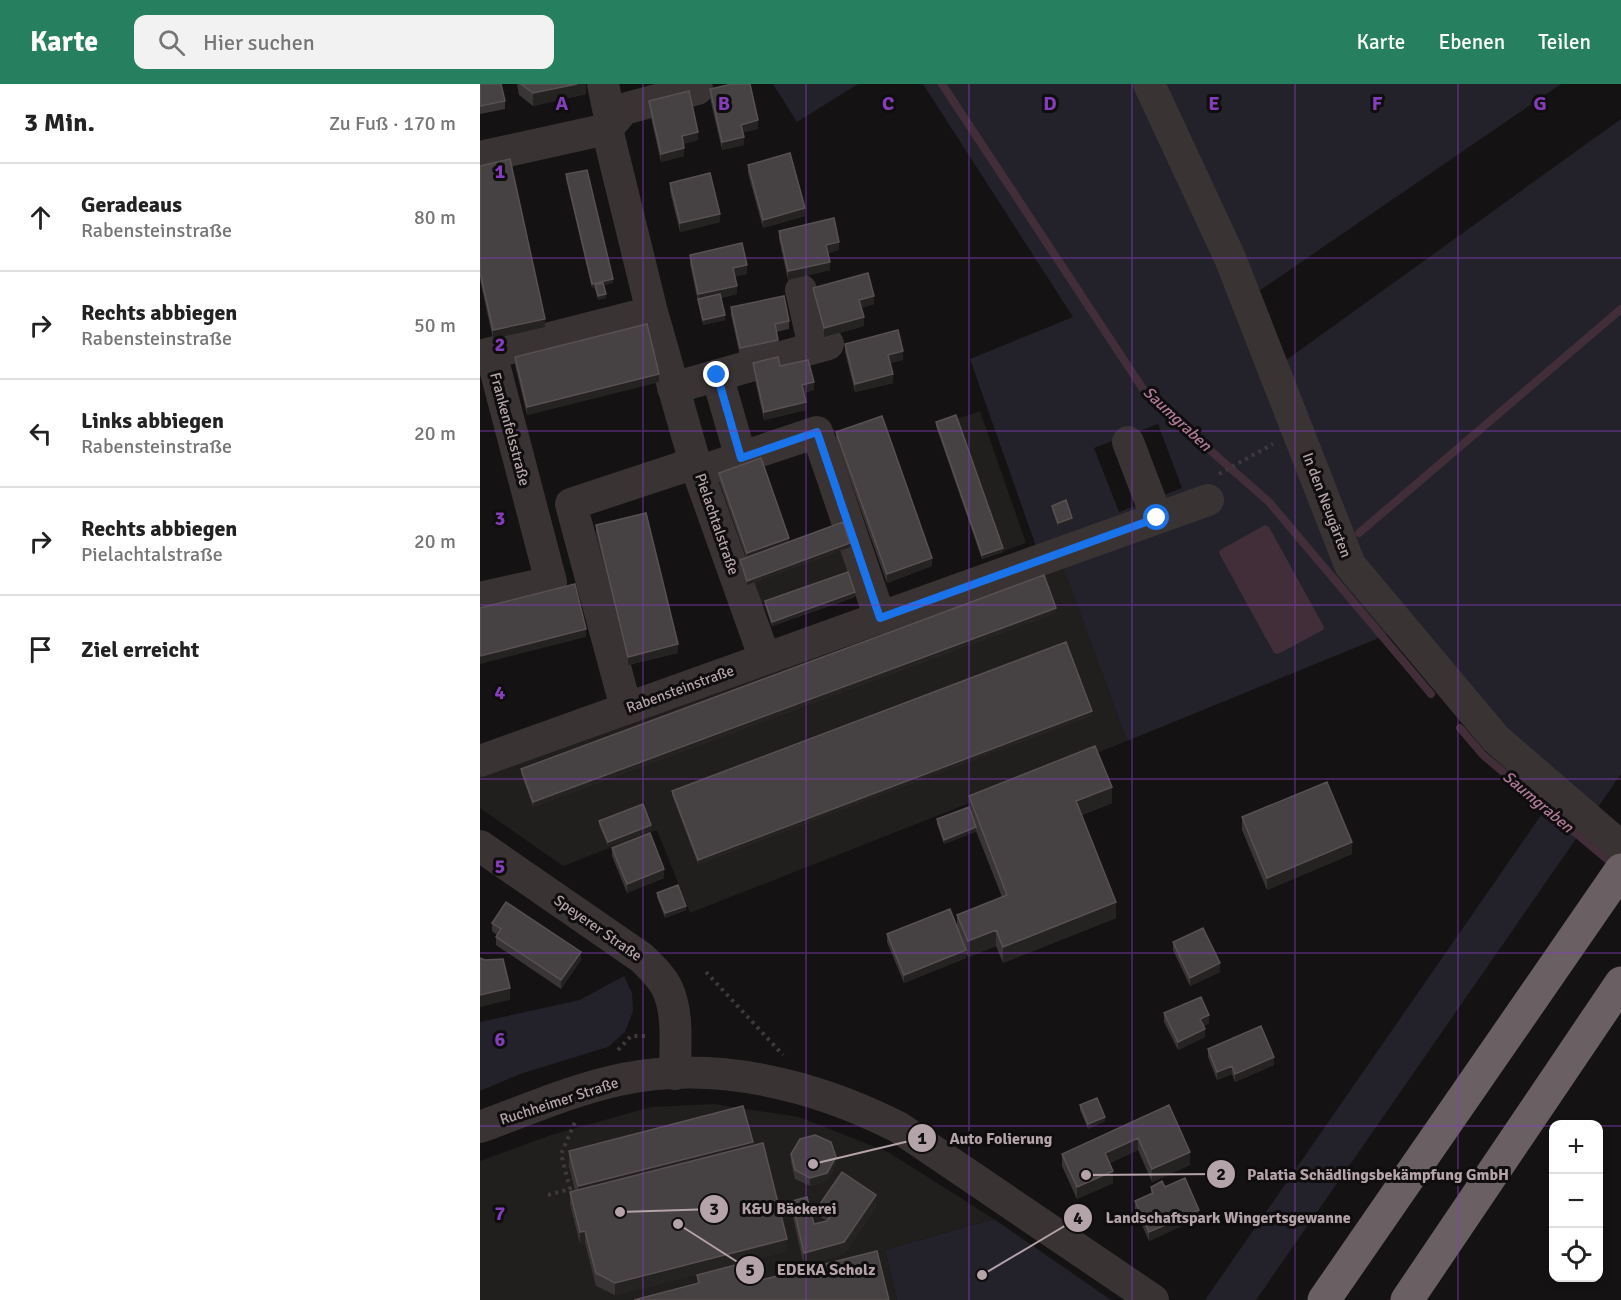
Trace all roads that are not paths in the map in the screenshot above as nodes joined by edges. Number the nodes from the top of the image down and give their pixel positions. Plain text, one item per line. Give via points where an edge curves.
1 (603, 84) edge
2 (1149, 84) edge
3 (697, 89) dead end
4 (609, 126) junction
5 (480, 157) edge
6 (801, 290) dead end
7 (652, 312) junction
8 (485, 354) edge
9 (717, 375) junction
10 (673, 388) junction
11 (1128, 442) dead end
12 (741, 458) junction
13 (697, 468) junction
14 (1213, 488) road end
15 (571, 504) junction
16 (533, 515) junction
17 (1157, 518) junction
18 (588, 573) junction
19 (550, 582) junction
20 (480, 598) edge
21 (880, 618) junction
22 (765, 659) junction
23 (626, 708) junction
24 (480, 761) edge
25 (480, 846) edge
26 (1621, 847) edge
27 (1616, 877) edge
28 (1621, 983) edge
29 (675, 1074) junction
30 (480, 1128) edge
31 (1409, 1294) edge
32 (1153, 1300) edge
33 (1324, 1300) edge

1 - 4 street, Pielachtalstraße
2 - 26 street, In den Neugärten via 1230,258 1350,565 1496,739
3 - 4 street via 624,109
4 - 5 street
4 - 7 street, Pielachtalstraße
6 - 9 street via 821,345
7 - 8 street
7 - 10 street, Pielachtalstraße
8 - 16 street, Frankenfelsstraße
9 - 10 street
9 - 12 street
10 - 13 street, Pielachtalstraße
11 - 17 street
12 - 13 street
12 - 21 street via 817,432
13 - 15 street
13 - 22 street, Pielachtalstraße
14 - 17 street, Rabensteinstraße
15 - 16 street
15 - 18 street
16 - 19 street, Frankenfelsstraße
17 - 21 street, Rabensteinstraße
18 - 19 street
18 - 23 street
19 - 20 street
21 - 22 street, Rabensteinstraße
22 - 23 street, Rabensteinstraße
23 - 24 street, Rabensteinstraße
25 - 29 street, Speyerer Straße via 642,958 656,972 673,1007
27 - 33 highway
28 - 31 highway
29 - 30 street, Ruchheimer Straße via 624,1079 591,1088
29 - 32 street via 746,1077 787,1085 898,1127

